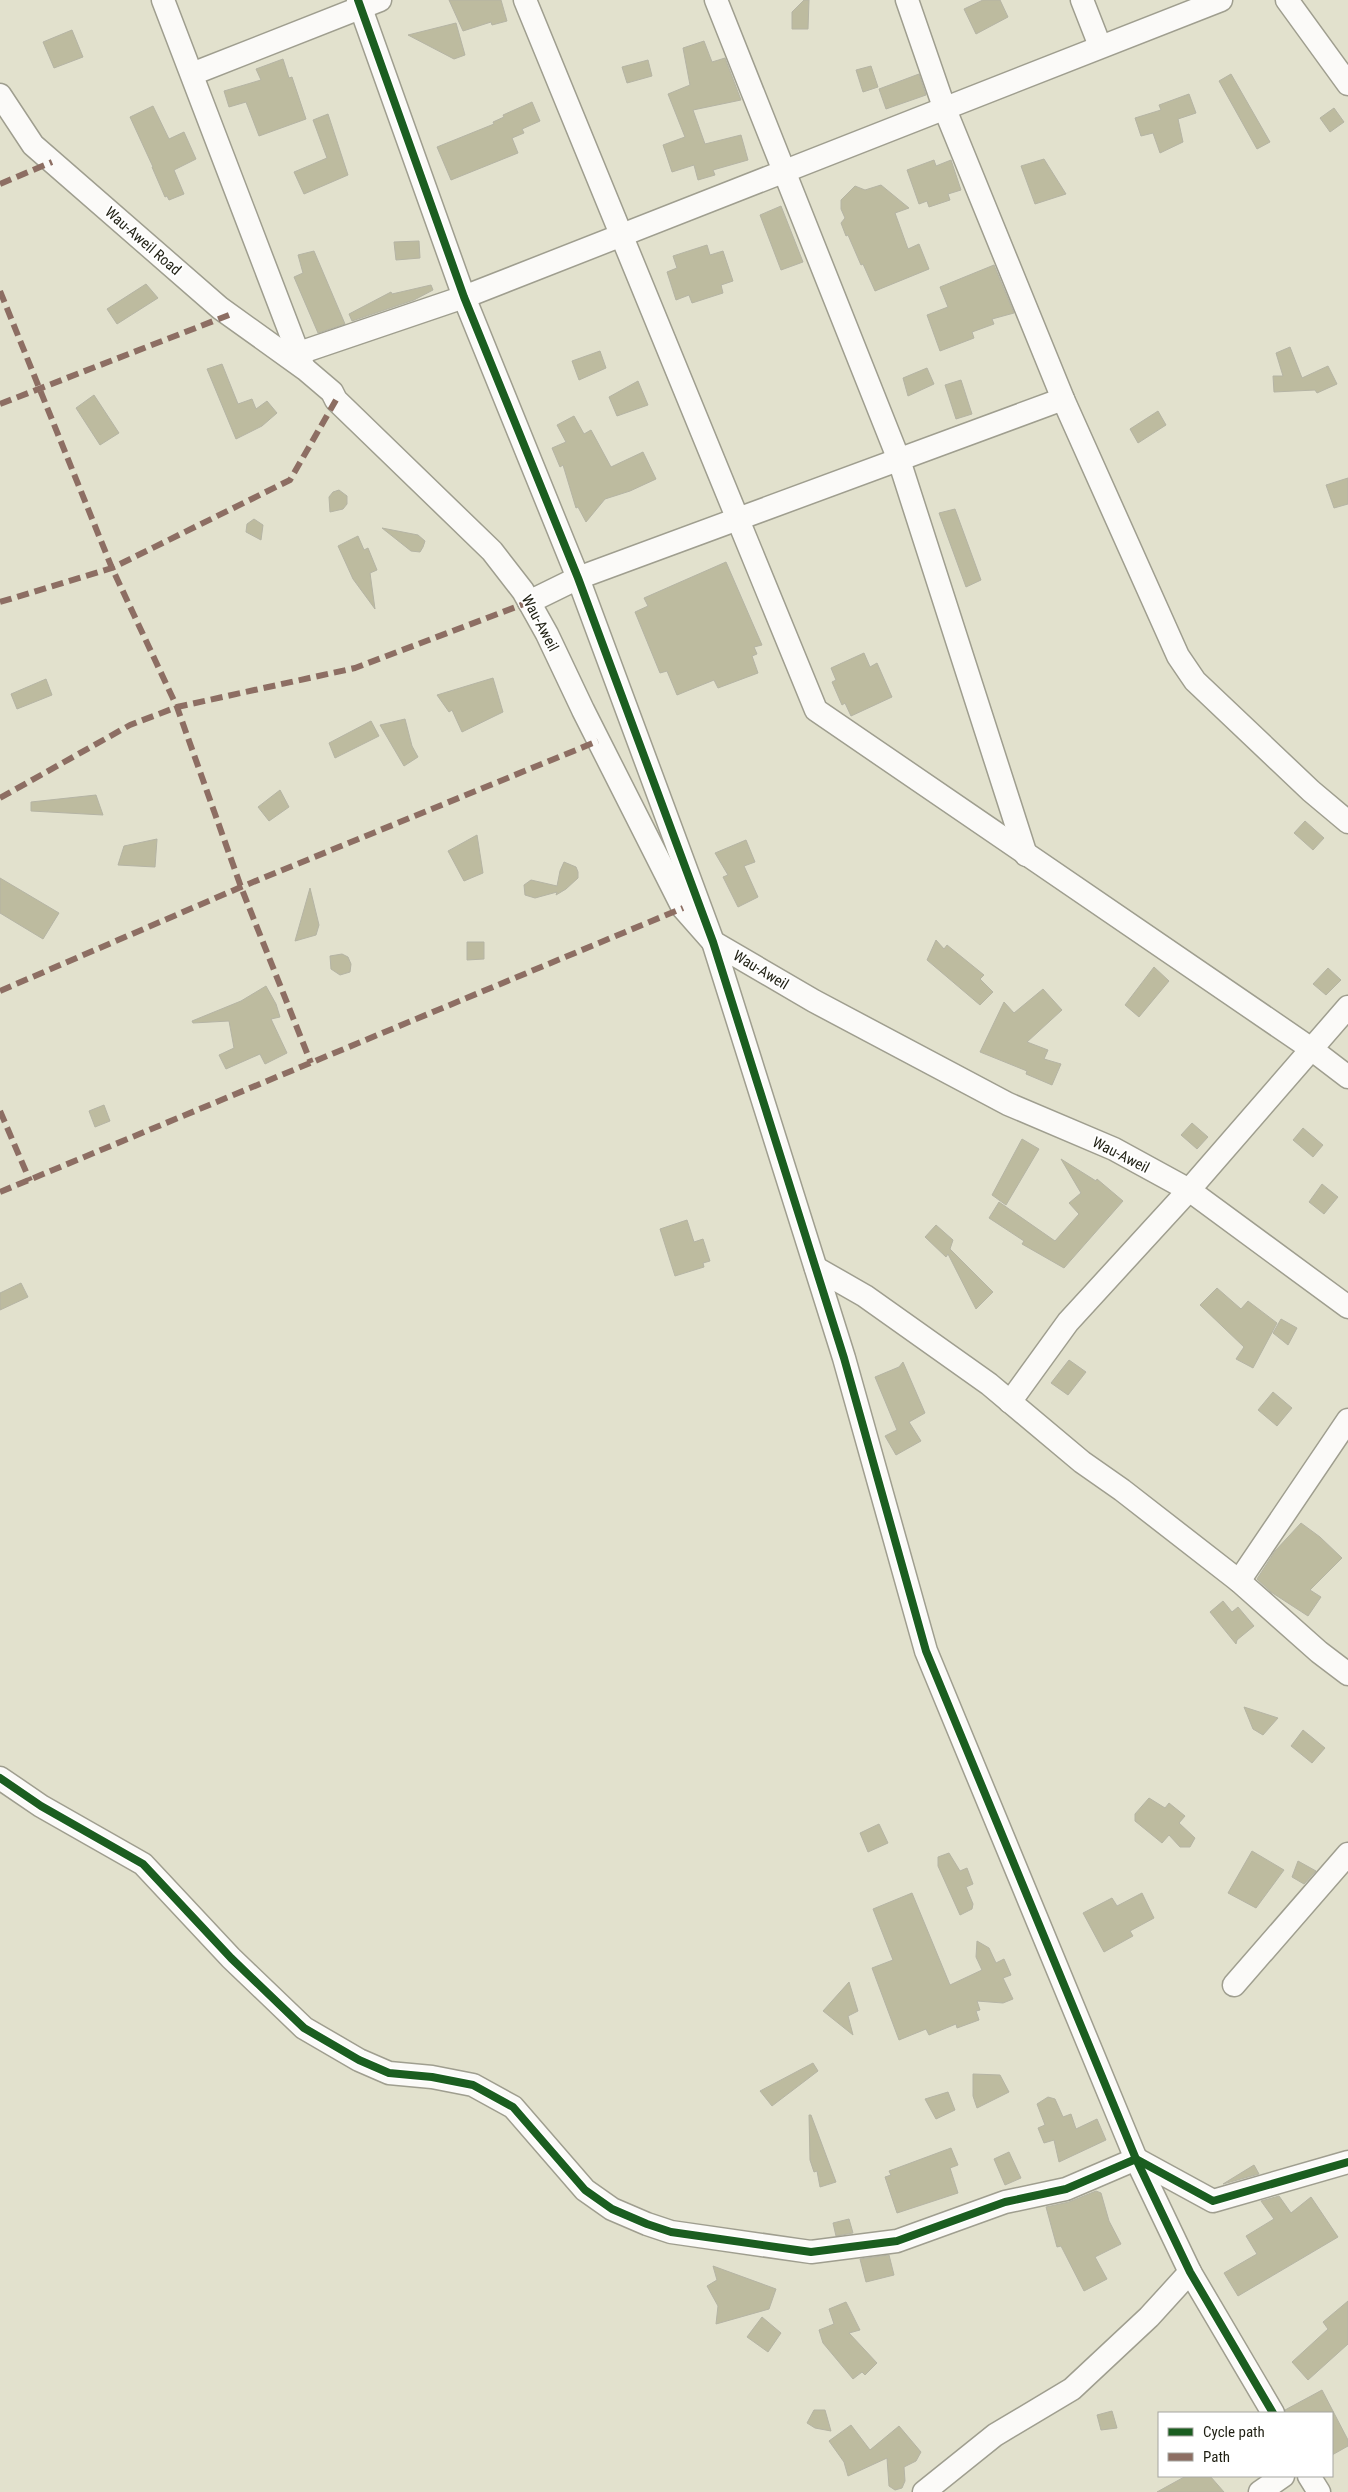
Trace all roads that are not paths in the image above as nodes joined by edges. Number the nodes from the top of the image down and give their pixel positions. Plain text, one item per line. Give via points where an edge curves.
1 (163, 0) edge
2 (525, 0) edge
3 (716, 0) edge
4 (907, 0) edge
5 (1082, 0) edge
6 (1221, 0) edge
7 (1287, 0) edge
8 (366, 3) edge
9 (1100, 46) junction
10 (192, 74) junction
11 (1348, 84) edge
12 (0, 95) edge
13 (944, 107) junction
14 (782, 171) junction
15 (620, 236) junction
16 (464, 297) junction
17 (302, 361) junction
18 (1063, 399) junction
19 (899, 460) junction
20 (737, 519) junction
21 (578, 578) junction
22 (529, 602) junction
23 (1348, 822) edge
24 (1026, 854) junction
25 (713, 942) junction
26 (1348, 1008) edge
27 (1310, 1048) junction
28 (1348, 1078) edge
29 (1189, 1190) junction
30 (816, 1268) junction
31 (1348, 1307) edge
32 (1010, 1402) junction
33 (1348, 1420) edge
34 (1239, 1581) junction
35 (1348, 1674) edge
36 (0, 1778) edge
37 (1348, 1854) edge
38 (1234, 1985) dead end
39 (1136, 2160) junction
40 (1348, 2162) edge
41 (1190, 2272) junction
42 (1272, 2412) edge
43 (1282, 2477) edge
44 (1310, 2477) edge
45 (924, 2492) edge
46 (1260, 2492) edge
47 (1319, 2492) edge

1 - 10 street
2 - 15 street
3 - 14 street
4 - 13 street
5 - 9 street
6 - 9 street
7 - 11 street
8 - 10 street
8 - 16 street
9 - 13 street
10 - 17 street
12 - 17 street, Wau-Aweil Road via 34,145 220,308
13 - 14 street
13 - 18 street
14 - 15 street
14 - 19 street
15 - 16 street
15 - 20 street
16 - 17 street
16 - 21 street
17 - 22 street, Wau-Aweil via 336,400 492,551
18 - 19 street
18 - 23 street via 1165,631 1195,681
19 - 20 street
19 - 24 street
20 - 21 street
20 - 24 street via 816,710
21 - 22 street
21 - 25 street
22 - 25 street, Wau-Aweil via 683,908
24 - 27 street
25 - 29 street, Wau-Aweil via 814,1002 999,1099 1114,1150
25 - 30 street
26 - 27 street
27 - 28 street
27 - 29 street
29 - 31 street, Wau-Aweil
29 - 32 street via 1068,1322
30 - 32 street via 865,1296
30 - 39 street via 926,1651
32 - 34 street via 1082,1462
33 - 34 street
34 - 35 street
36 - 39 street via 41,1806 143,1864 230,1958 304,2028 359,2060 389,2073 473,2085 513,2107 585,2190 612,2209 647,2224 671,2232 811,2252 897,2241 1005,2202 1066,2189
37 - 38 street
39 - 40 street via 1214,2201
39 - 41 street
41 - 42 street
41 - 45 street via 1150,2317 1072,2389 995,2435
43 - 46 street
44 - 47 street

